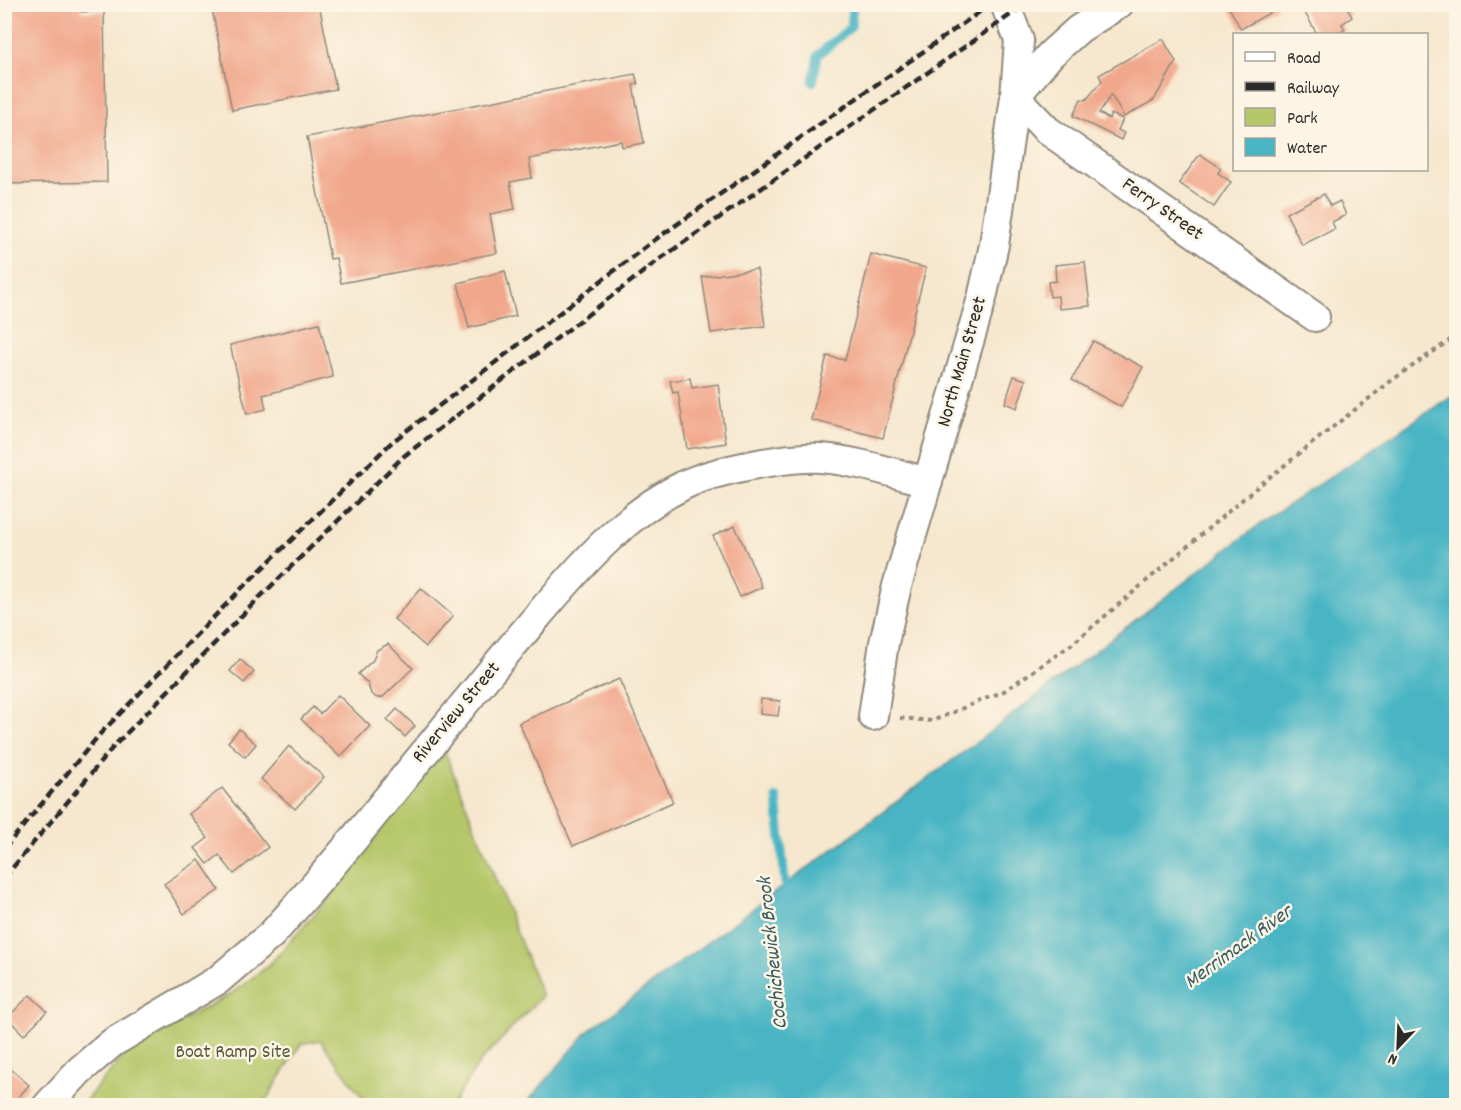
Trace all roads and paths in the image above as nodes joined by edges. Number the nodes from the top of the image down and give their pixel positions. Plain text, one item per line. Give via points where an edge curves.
1 (1005, 4) edge
2 (1119, 4) edge
3 (1015, 97) junction
4 (1314, 317) dead end
5 (1456, 336) edge
6 (928, 482) junction
7 (873, 716) joint
8 (47, 1106) edge

1 - 3 street, North Main Street via 1019,40
2 - 3 street via 1080,29 1050,55
3 - 4 street, Ferry Street via 1047,130
3 - 6 street, North Main Street via 1002,205 990,264
5 - 7 path via 1391,381 1256,488 1071,645 1004,691 932,721
6 - 7 street, North Main Street via 895,597
6 - 8 street, Riverview Street via 820,458 773,463 685,485 636,514 560,590 272,934 218,980 112,1043

